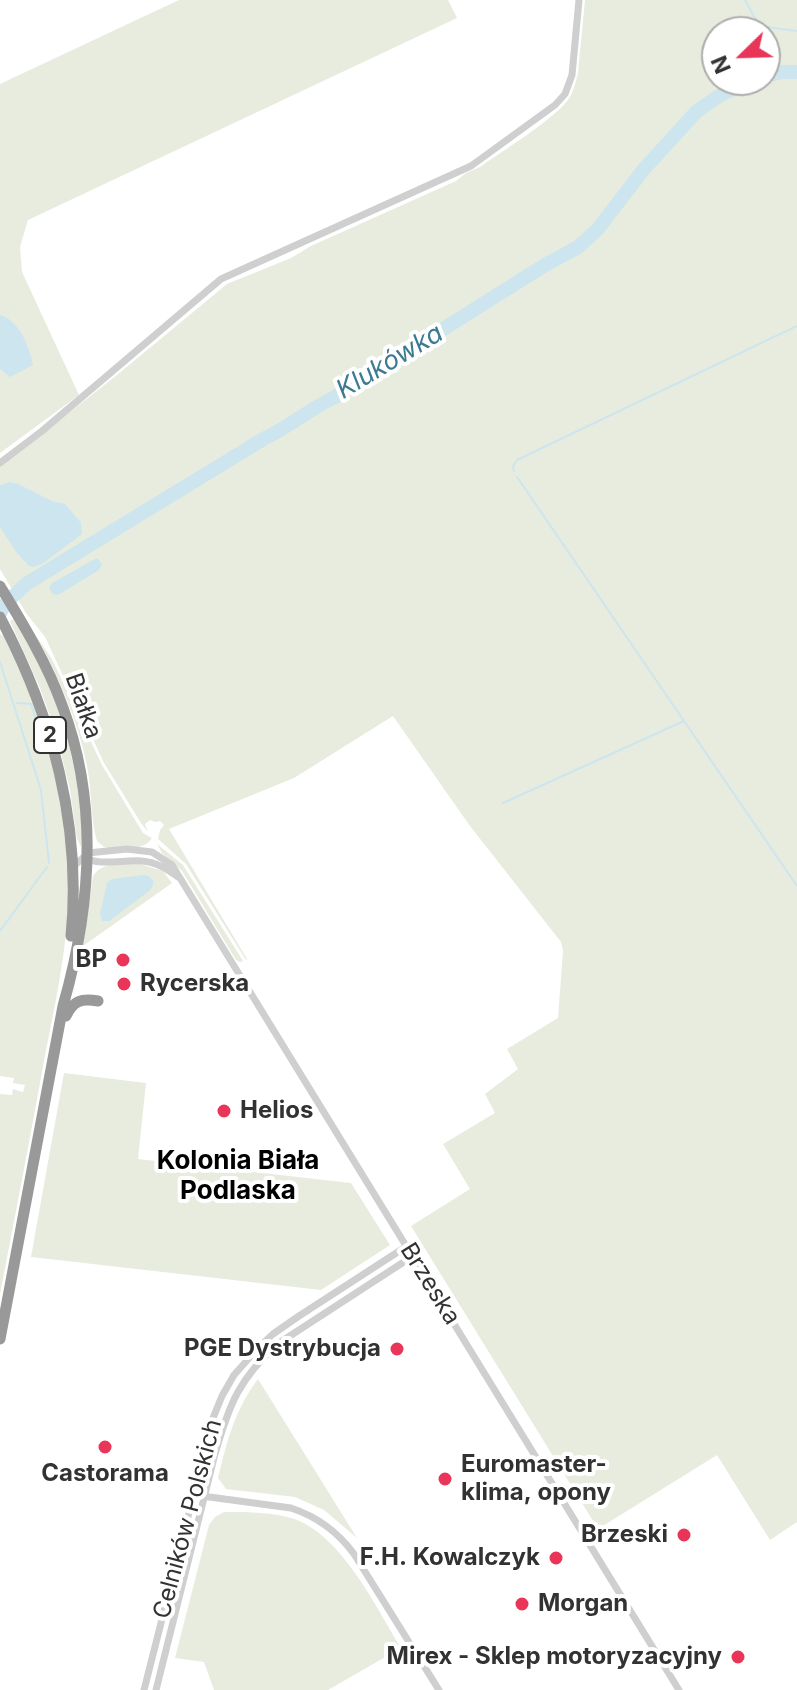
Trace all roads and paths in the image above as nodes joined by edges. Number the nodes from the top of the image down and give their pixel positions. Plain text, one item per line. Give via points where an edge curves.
1 (579, 0) edge
2 (0, 463) edge
3 (0, 586) edge
4 (0, 617) edge
5 (71, 844) junction
6 (86, 857) junction
7 (72, 868) junction
8 (98, 1001) dead end
9 (63, 1006) junction
10 (59, 1031) junction
11 (407, 1246) junction
12 (413, 1256) junction
13 (0, 1339) edge
14 (258, 1348) junction
15 (265, 1355) junction
16 (193, 1494) junction
17 (204, 1497) junction
18 (144, 1690) edge
19 (156, 1690) edge
20 (439, 1690) edge
21 (679, 1690) edge

1 - 2 street via 572,75 555,105 471,166 221,279
3 - 6 highway, Białka / 2 via 53,681 74,740 83,785
4 - 5 highway, Białka / 2 via 50,737
5 - 6 street
5 - 7 highway, 2
6 - 7 street
6 - 9 highway, 2 via 81,918
6 - 11 street, Brzeska via 148,862 181,878
7 - 9 highway, 2 via 73,922
8 - 10 highway via 72,1005
9 - 10 highway, 2
10 - 13 highway, 2
11 - 12 street, Brzeska
11 - 14 street, Celników Polskich
12 - 15 street, Celników Polskich
12 - 21 street, Brzeska
14 - 15 street
14 - 16 street, Celników Polskich via 222,1396
15 - 17 street, Celników Polskich via 232,1400
16 - 17 street
16 - 18 street, Celników Polskich
17 - 19 street, Celników Polskich
17 - 20 street via 291,1508 338,1534

